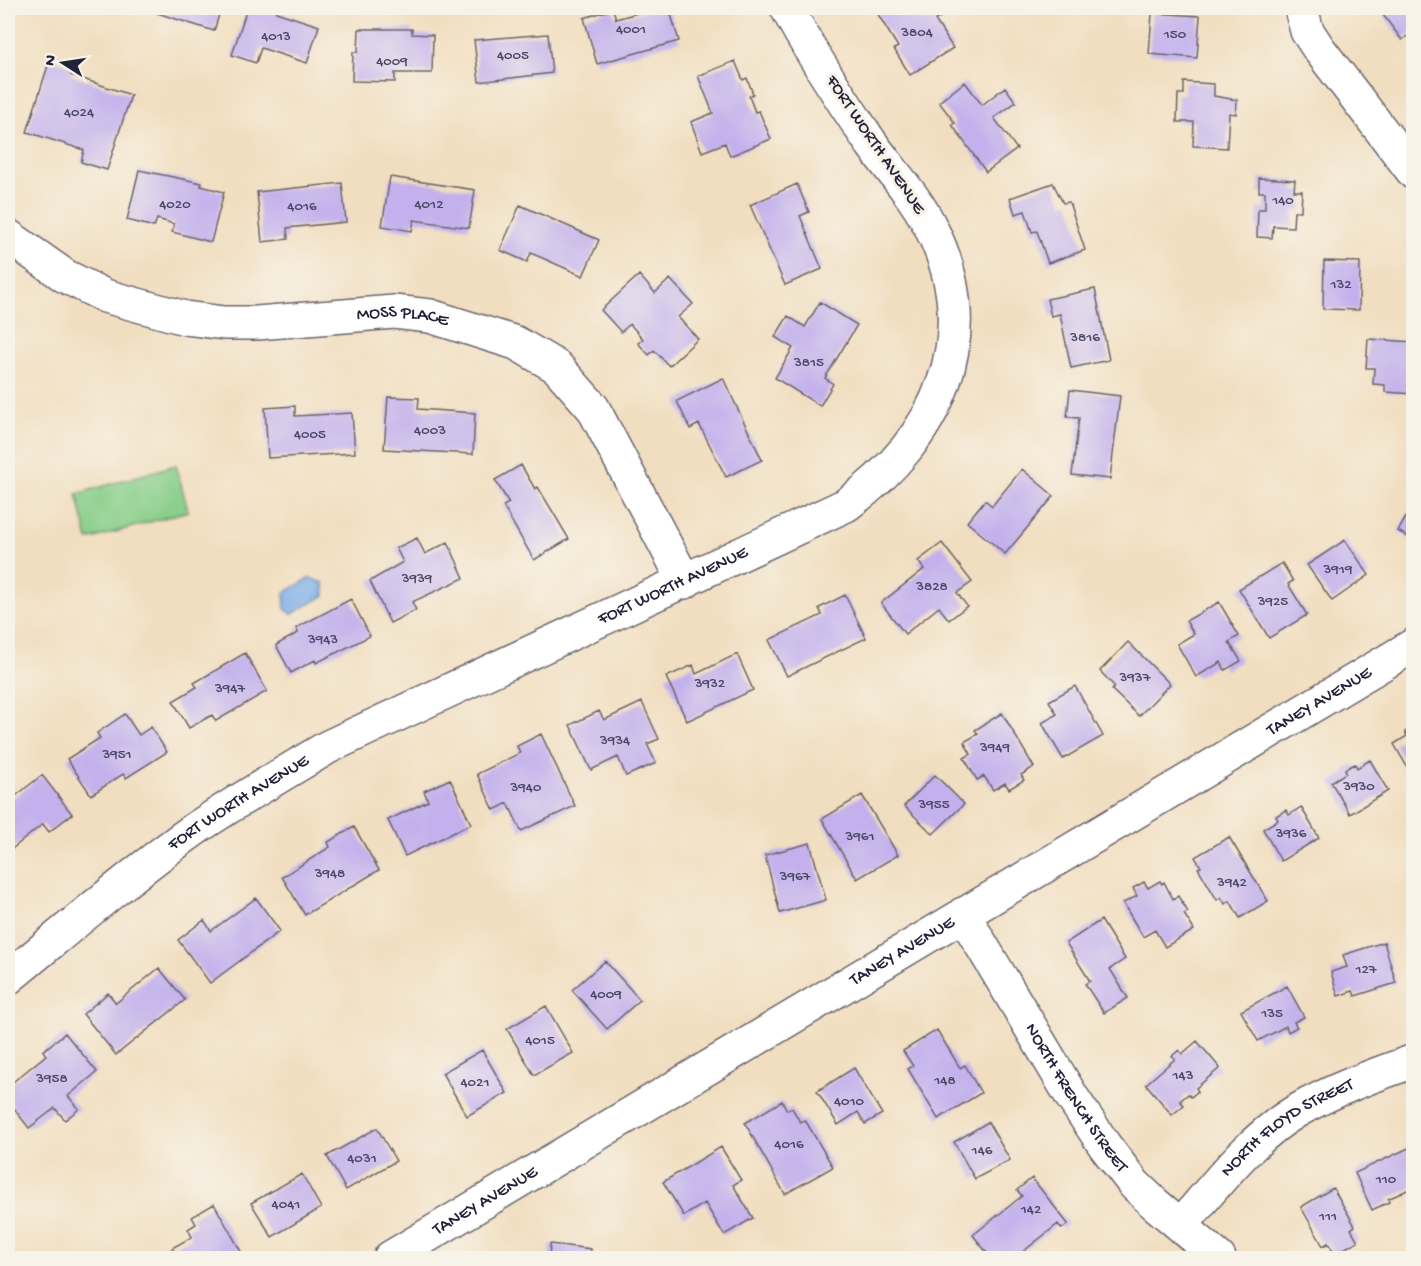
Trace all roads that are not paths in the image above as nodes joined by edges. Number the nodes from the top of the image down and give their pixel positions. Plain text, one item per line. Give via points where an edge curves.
1 (787, 8) edge
2 (1301, 8) edge
3 (1413, 173) edge
4 (8, 236) edge
5 (685, 582) junction
6 (1413, 645) edge
7 (963, 914) junction
8 (8, 978) edge
9 (1413, 1061) edge
10 (1181, 1225) junction
11 (428, 1249) edge
12 (390, 1258) edge
13 (1220, 1258) edge

1 - 5 street, FORT WORTH AVENUE via 862,129 931,227 951,286 953,358 945,384 917,434 874,484 846,505
2 - 3 street via 1307,31 1319,49
4 - 5 street, MOSS PLACE via 65,276 105,296 185,318 257,323 394,312 430,316 516,343 557,367 593,408
5 - 8 street, FORT WORTH AVENUE via 328,747 194,830 81,916
6 - 7 street, TANEY AVENUE
7 - 10 street, NORTH FRENCH STREET via 1105,1146 1134,1184
7 - 11 street, TANEY AVENUE
9 - 10 street, NORTH FLOYD STREET via 1294,1112 1247,1151
10 - 13 street, NORTH FRENCH STREET
11 - 12 street, TANEY AVENUE

